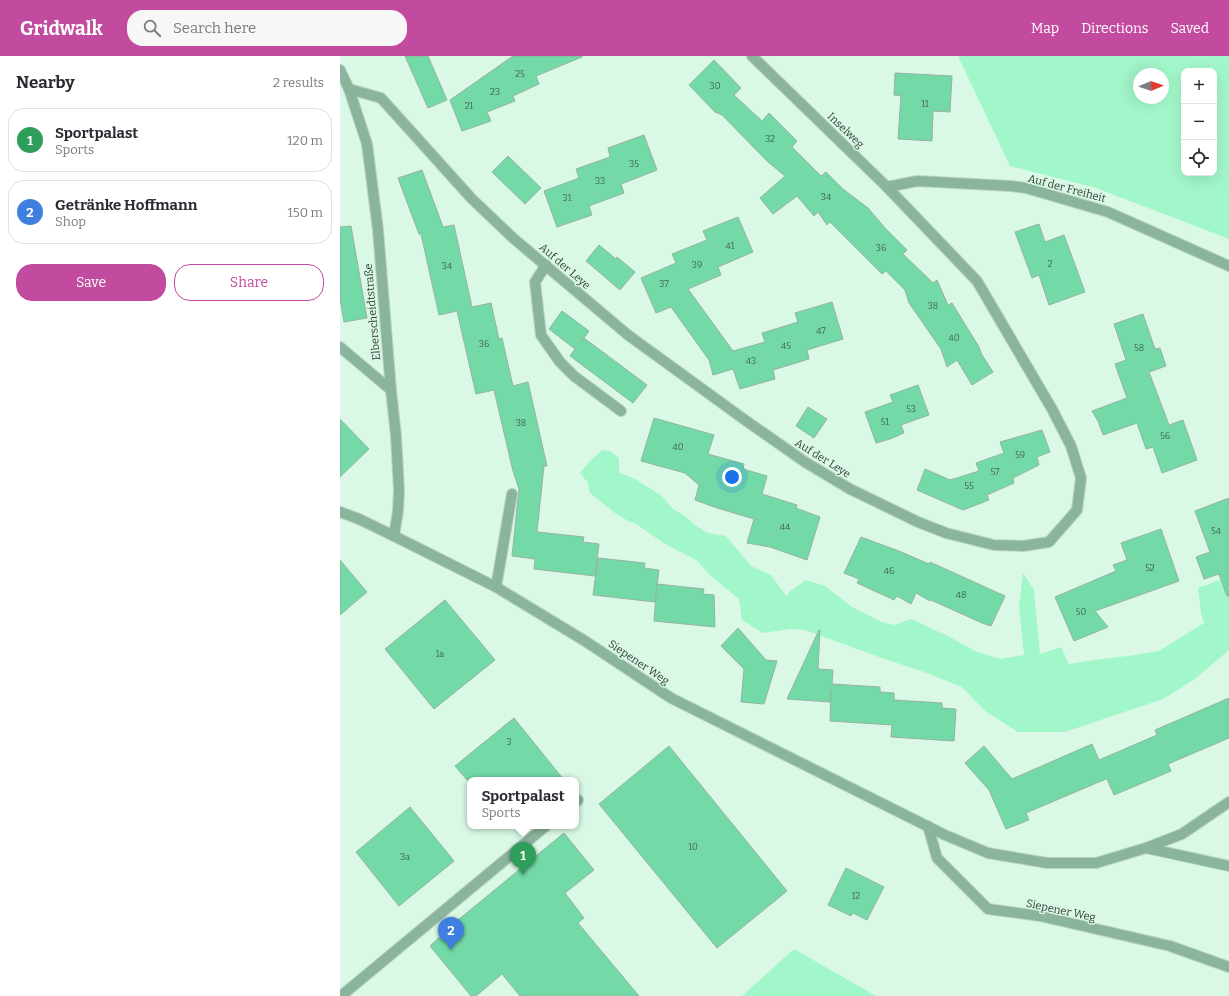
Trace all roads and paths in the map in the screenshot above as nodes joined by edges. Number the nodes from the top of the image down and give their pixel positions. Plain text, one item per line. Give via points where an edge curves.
1 (752, 56) edge
2 (340, 70) edge
3 (349, 89) junction
4 (887, 187) junction
5 (922, 222) joint
6 (546, 265) junction
7 (1229, 266) edge
8 (340, 347) edge
9 (391, 390) junction
10 (621, 411) dead end
11 (512, 494) dead end
12 (340, 512) edge
13 (394, 536) junction
14 (496, 587) junction
15 (1229, 802) edge
16 (928, 826) junction
17 (542, 829) edge
18 (1146, 848) junction
19 (1229, 866) edge
20 (1229, 967) edge
21 (341, 996) edge

1 - 4 street, Inselweg
2 - 3 street
3 - 6 street, Auf der Leye via 381,98 472,199
3 - 9 street, Elberscheidtstraße via 367,144 378,230
4 - 5 street, Inselweg
4 - 7 street, Auf der Freiheit via 917,181 1026,188 1108,212
5 - 6 street, Auf der Leye via 977,281 1071,446 1081,478 1077,510 1049,542 1023,546 994,545 946,533 850,489 805,462 646,349
6 - 10 street via 534,282 541,336 574,376
8 - 9 street
9 - 13 street, Elberscheidtstraße via 399,490
11 - 14 street
12 - 13 street, Siepener Weg
13 - 14 street, Siepener Weg
14 - 16 street, Siepener Weg via 585,641 671,698
15 - 18 street, Siepener Weg via 1182,834
16 - 18 street, Siepener Weg via 988,853 1047,863 1096,863
16 - 20 street, Siepener Weg via 937,858 988,908 1040,916 1170,946
17 - 21 street
18 - 19 street, Siepener Weg

